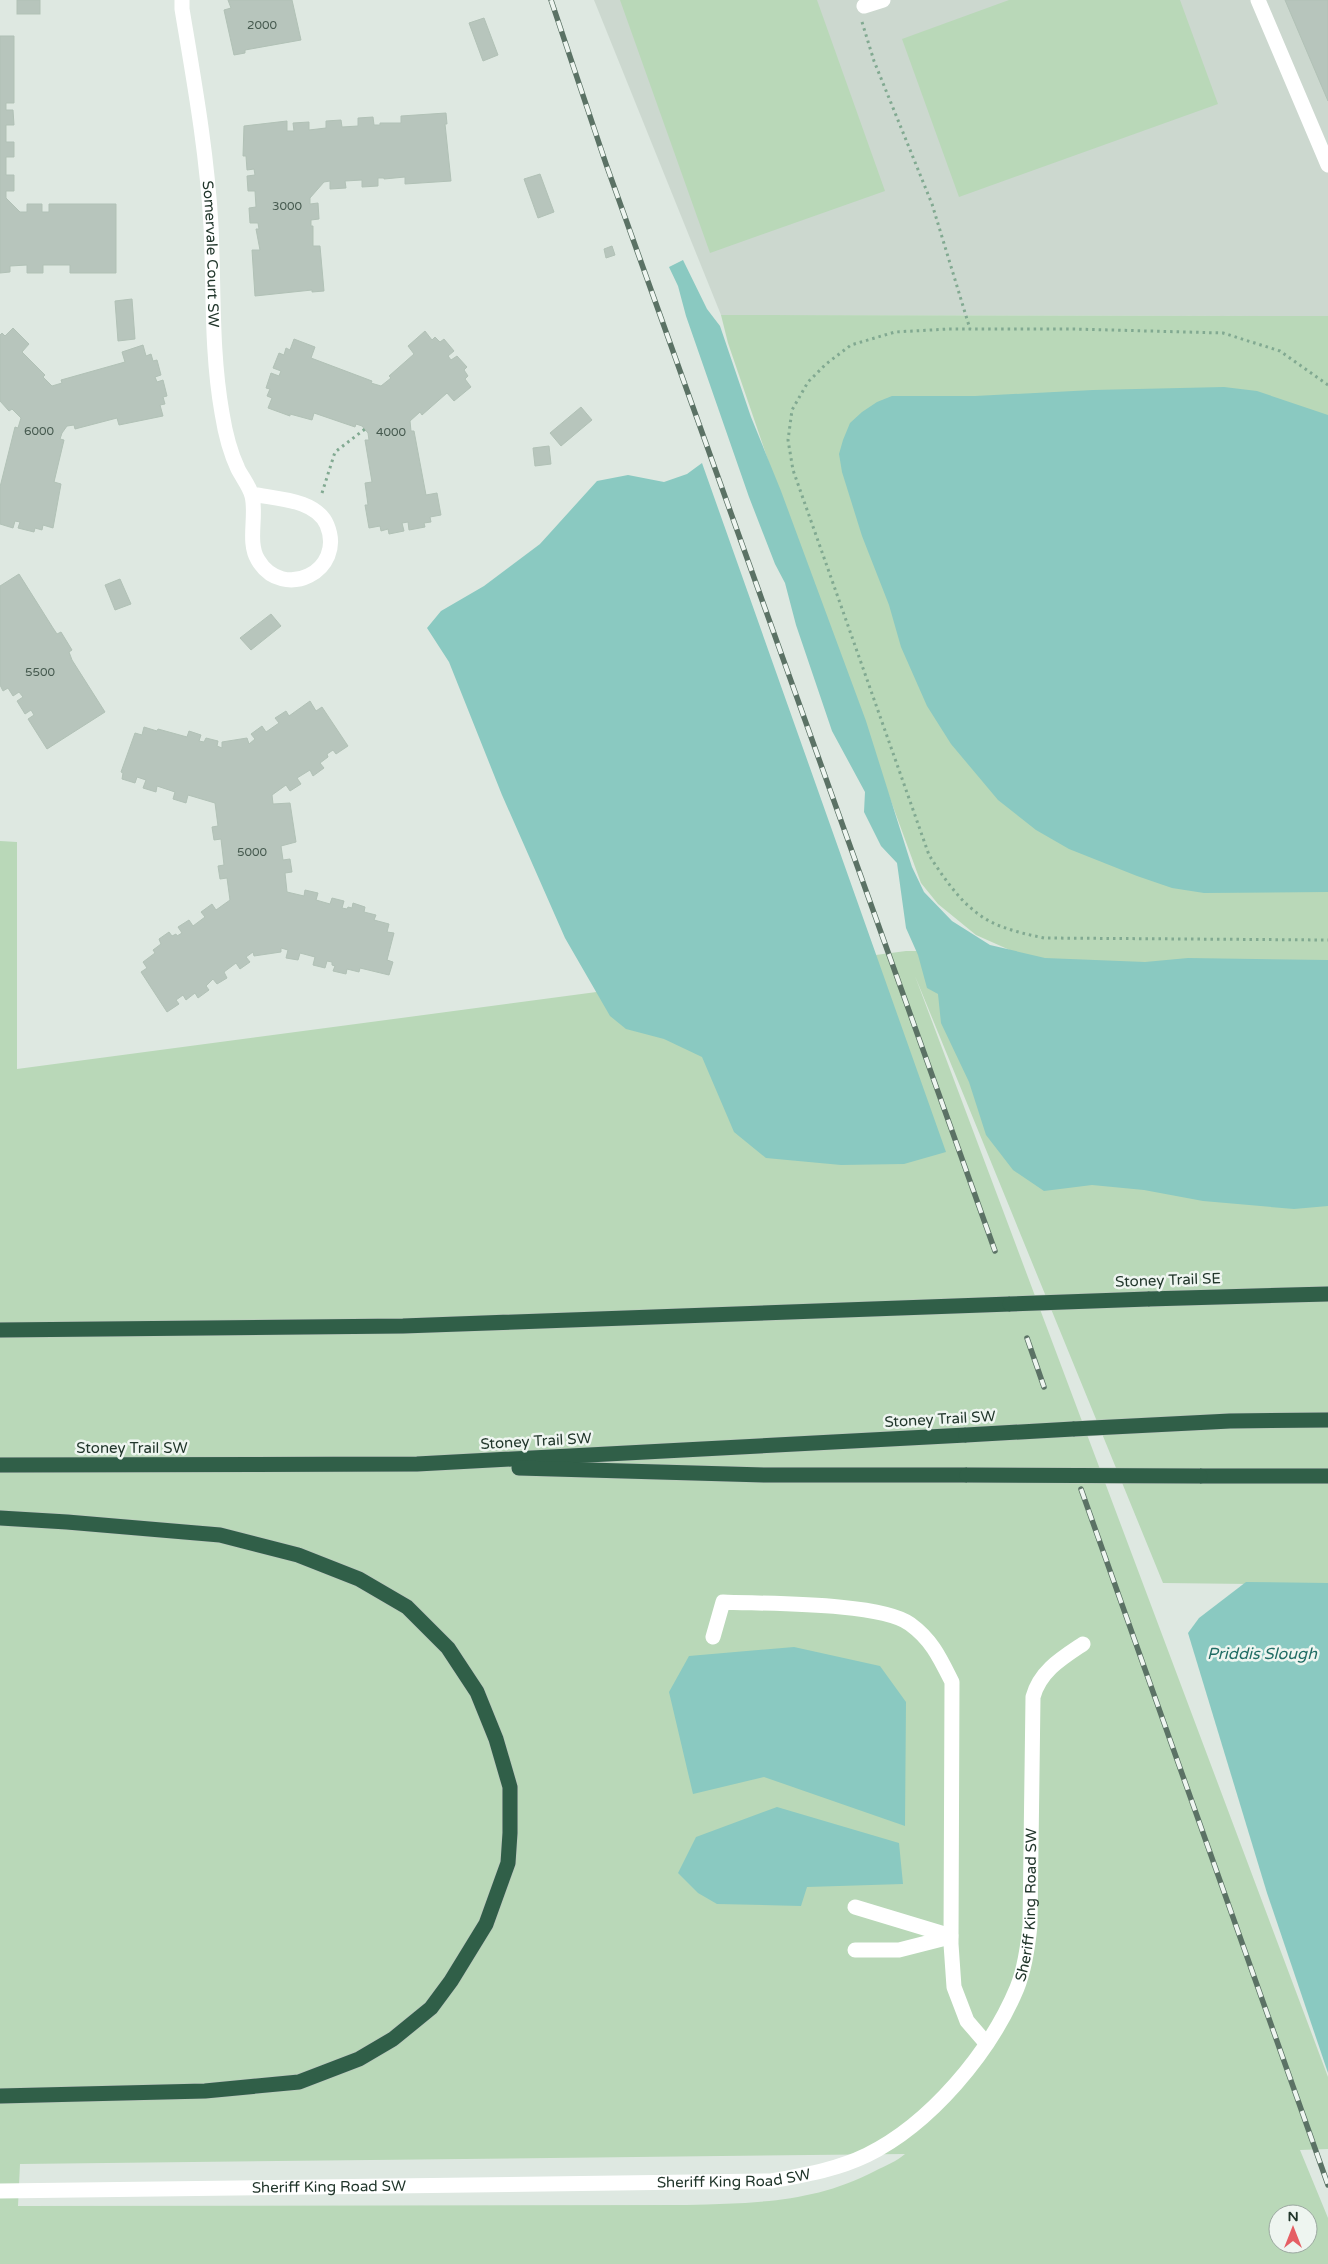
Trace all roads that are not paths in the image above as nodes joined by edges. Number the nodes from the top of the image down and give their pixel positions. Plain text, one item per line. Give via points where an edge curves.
1 (883, 0) edge
2 (1258, 0) edge
3 (180, 3) edge
4 (862, 10) road end
5 (1328, 165) edge
6 (252, 494) junction
7 (1328, 1287) edge
8 (1328, 1294) edge
9 (1252, 1295) junction
10 (0, 1330) edge
11 (1328, 1420) edge
12 (417, 1464) junction
13 (0, 1465) edge
14 (1328, 1476) edge
15 (0, 1518) edge
16 (713, 1637) dead end
17 (1083, 1644) dead end
18 (855, 1907) dead end
19 (951, 1936) junction
20 (855, 1950) dead end
21 (986, 2043) junction
22 (0, 2096) edge
23 (0, 2191) edge

1 - 4 street
2 - 5 street
3 - 6 street, Somervale Court SW via 198,103 209,197 220,398 232,452
6 - 6 street, Somervale Court SW via 257,560 272,575 286,580 305,578 315,573 328,556 331,543 321,516 308,506
7 - 9 highway
8 - 9 highway, Stoney Trail SE
9 - 10 highway, Stoney Trail SE, bridge via 404,1326
11 - 12 highway, Stoney Trail SW, bridge via 1196,1423
12 - 13 highway, Stoney Trail SW
12 - 14 highway, bridge via 754,1475
15 - 22 highway via 220,1535 298,1555 360,1579 407,1608 448,1648 477,1692 496,1739 510,1787 508,1863 486,1924 431,2008 393,2039 359,2059 299,2082 205,2091
16 - 19 street via 722,1602 870,1610 909,1623 934,1646 952,1682
17 - 21 street, Sheriff King Road SW via 1045,1672 1033,1697 1028,1944 1017,1986 1005,2014
18 - 19 street
19 - 20 street via 899,1950
19 - 21 street via 954,1988 967,2021
21 - 23 street, Sheriff King Road SW via 939,2104 906,2132 866,2155 821,2172 771,2181

